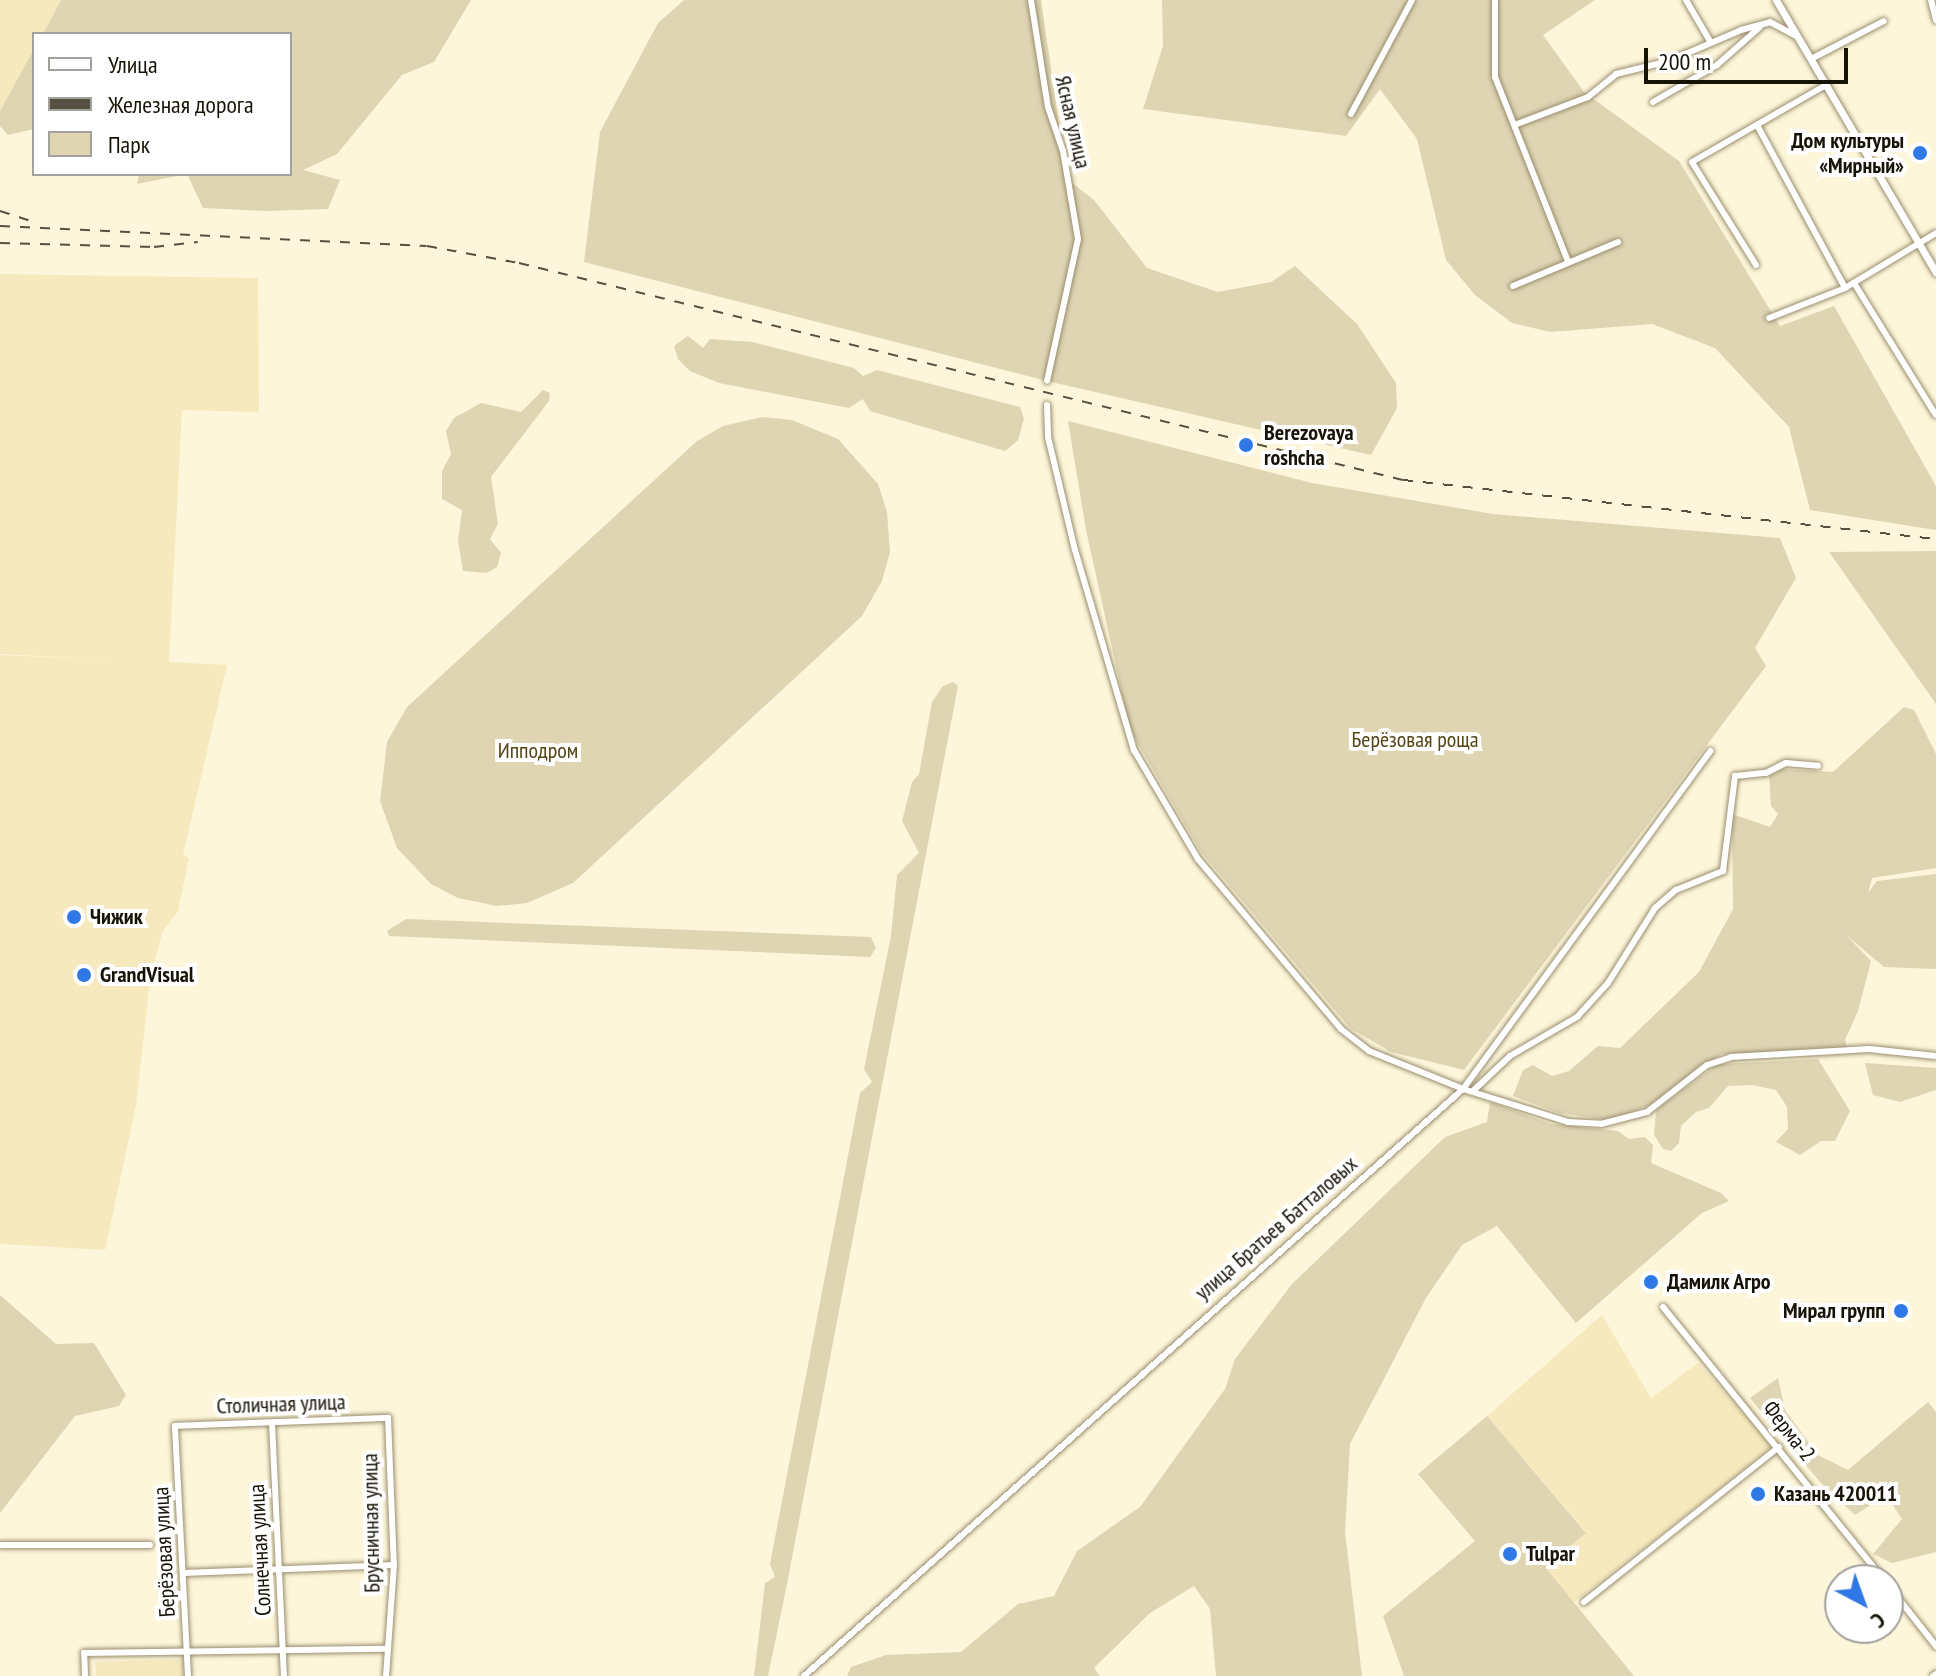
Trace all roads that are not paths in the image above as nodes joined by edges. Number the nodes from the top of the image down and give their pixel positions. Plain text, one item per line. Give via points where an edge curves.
1 (1031, 0) edge
2 (1412, 0) edge
3 (1495, 0) edge
4 (1686, 0) edge
5 (1931, 0) edge
6 (1778, 3) edge
7 (1936, 20) edge
8 (1884, 21) dead end
9 (1766, 24) junction
10 (1799, 38) junction
11 (1710, 41) junction
12 (1811, 59) junction
13 (1826, 85) junction
14 (1653, 102) dead end
15 (1351, 114) dead end
16 (1517, 124) junction
17 (1757, 125) junction
18 (1936, 233) edge
19 (1618, 242) dead end
20 (1921, 244) junction
21 (1568, 261) junction
22 (1756, 265) dead end
23 (1936, 273) edge
24 (1854, 283) junction
25 (1513, 286) dead end
26 (1845, 288) junction
27 (1769, 318) dead end
28 (1047, 381) dead end
29 (1047, 405) dead end
30 (1936, 415) edge
31 (1710, 751) dead end
32 (1818, 766) dead end
33 (1936, 1056) edge
34 (1463, 1089) junction
35 (1473, 1091) junction
36 (1663, 1307) dead end
37 (388, 1418) joint
38 (272, 1423) junction
39 (175, 1426) joint
40 (1779, 1447) junction
41 (0, 1545) edge
42 (150, 1545) dead end
43 (1871, 1564) edge
44 (394, 1565) junction
45 (279, 1568) junction
46 (183, 1573) junction
47 (1584, 1602) dead end
48 (1904, 1605) edge
49 (1936, 1646) edge
50 (386, 1649) junction
51 (283, 1650) junction
52 (187, 1653) junction
53 (85, 1676) edge
54 (188, 1676) edge
55 (284, 1676) edge
56 (386, 1676) edge
57 (804, 1676) edge

1 - 28 street, Ясная улица via 1048,107 1075,210 1076,253
2 - 15 street
3 - 16 street via 1495,77
4 - 11 street
5 - 7 street
6 - 9 street
6 - 10 street
8 - 12 street
9 - 10 street
9 - 11 street
9 - 14 street via 1726,59
10 - 12 street
11 - 16 street via 1669,61 1616,74 1588,97
12 - 13 street
13 - 17 street
13 - 20 street
16 - 21 street
17 - 22 street via 1692,162
17 - 26 street
18 - 20 street
19 - 21 street
20 - 23 street
20 - 24 street
21 - 25 street
24 - 26 street
24 - 30 street
26 - 27 street
29 - 34 street via 1048,437 1071,535 1126,729 1198,859 1341,1029 1386,1061
31 - 34 street, улица Братьев Батталовых
32 - 35 street via 1786,763 1766,773 1735,776 1723,871 1676,890 1655,908 1608,983 1577,1017 1510,1056
33 - 35 street via 1869,1049 1731,1057 1707,1065 1647,1112 1601,1124 1568,1122
34 - 35 street
34 - 57 street, улица Братьев Батталовых
36 - 40 street, Ферма-2
37 - 38 street, Столичная улица
37 - 44 street, Брусничная улица
38 - 39 street, Столичная улица
38 - 45 street, Солнечная улица
39 - 46 street, Берёзовая улица
40 - 43 street, Ферма-2
40 - 47 street
41 - 42 street
44 - 45 street
44 - 50 street, Брусничная улица
45 - 46 street
45 - 51 street, Солнечная улица
46 - 52 street, Берёзовая улица
48 - 49 street
50 - 51 street
50 - 56 street, Брусничная улица
51 - 52 street
51 - 55 street, Солнечная улица
52 - 53 street via 84,1653
52 - 54 street, Берёзовая улица

